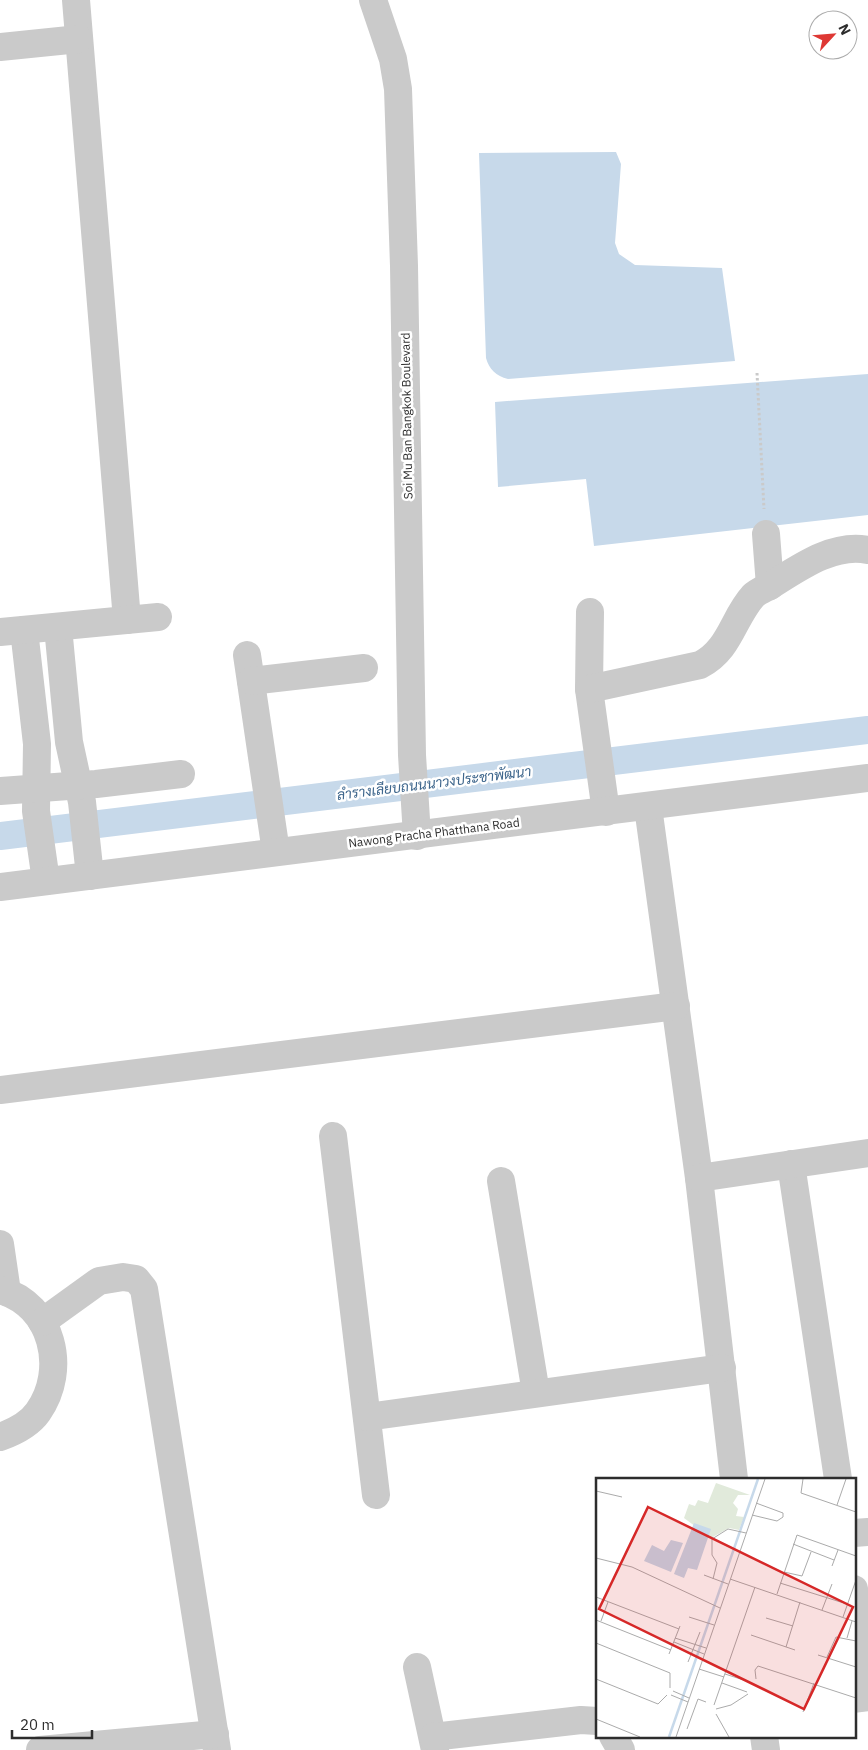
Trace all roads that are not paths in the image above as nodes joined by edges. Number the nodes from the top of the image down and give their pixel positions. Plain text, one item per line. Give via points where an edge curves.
1 (76, 0) edge
2 (373, 0) edge
3 (79, 39) junction
4 (0, 47) edge
5 (766, 534) road end
6 (868, 550) edge
7 (770, 586) junction
8 (590, 612) dead end
9 (158, 618) dead end
10 (127, 620) junction
11 (58, 627) junction
12 (12, 631) edge
13 (247, 655) dead end
14 (364, 668) dead end
15 (251, 681) junction
16 (589, 689) junction
17 (181, 774) dead end
18 (868, 778) edge
19 (0, 791) edge
20 (80, 793) junction
21 (36, 800) junction
22 (648, 807) junction
23 (606, 812) junction
24 (416, 823) junction
25 (276, 852) junction
26 (90, 876) junction
27 (46, 881) junction
28 (0, 886) edge
29 (676, 1006) junction
30 (0, 1090) edge
31 (332, 1136) dead end
32 (868, 1153) edge
33 (791, 1164) junction
34 (700, 1178) junction
35 (500, 1181) dead end
36 (0, 1244) edge
37 (3, 1291) edge
38 (42, 1322) junction
39 (722, 1368) junction
40 (536, 1393) junction
41 (367, 1417) junction
42 (0, 1437) edge
43 (734, 1478) edge
44 (838, 1478) edge
45 (376, 1495) dead end
46 (856, 1602) edge
47 (417, 1667) dead end
48 (868, 1681) edge
49 (596, 1720) edge
50 (614, 1738) edge
51 (216, 1742) edge
52 (434, 1744) edge
53 (40, 1750) edge
54 (621, 1750) edge

1 - 3 street
2 - 24 street, Soi Mu Ban Bangkok Boulevard via 393,59 398,89
3 - 4 street
3 - 10 street
5 - 7 street
6 - 7 street via 839,550 797,569
7 - 16 street via 754,596 720,650 710,660 700,665
8 - 16 street
9 - 10 street
10 - 11 street
11 - 12 street
11 - 20 street via 69,742
12 - 21 street via 37,744
13 - 15 street
14 - 15 street
15 - 25 street
16 - 23 street
17 - 20 street
18 - 22 street, Nawong Pracha Phatthana Road
19 - 21 street
20 - 21 street
20 - 26 street
21 - 27 street
22 - 23 street, Nawong Pracha Phatthana Road
22 - 29 street
23 - 24 street, Nawong Pracha Phatthana Road
24 - 25 street, Nawong Pracha Phatthana Road
25 - 26 street, Nawong Pracha Phatthana Road
26 - 27 street, Nawong Pracha Phatthana Road
27 - 28 street, Nawong Pracha Phatthana Road
29 - 30 street
29 - 34 street
31 - 41 street
32 - 33 street
33 - 34 street
33 - 44 street
34 - 39 street
35 - 40 street
36 - 37 street
37 - 38 street via 27,1304
38 - 42 street via 52,1345 54,1369 49,1393 37,1414 19,1430
38 - 51 street via 99,1281 136,1279 144,1289
39 - 40 street
39 - 43 street
40 - 41 street
41 - 45 street
46 - 48 street
47 - 52 street
49 - 52 street
50 - 54 street
51 - 53 street

